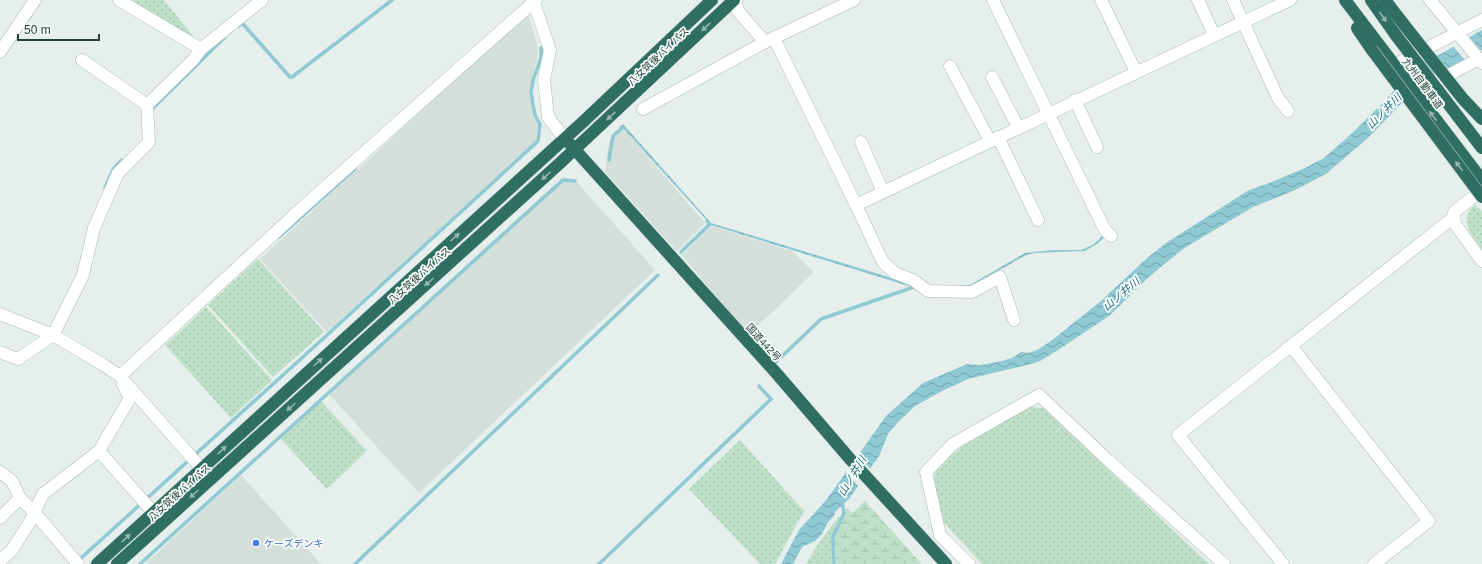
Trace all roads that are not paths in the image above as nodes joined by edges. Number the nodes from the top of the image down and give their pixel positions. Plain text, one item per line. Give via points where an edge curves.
1 (35, 0) edge
2 (262, 0) edge
3 (712, 0) edge
4 (735, 0) edge
5 (854, 0) edge
6 (993, 0) edge
7 (1101, 0) edge
8 (1198, 0) edge
9 (1233, 0) edge
10 (1290, 0) edge
11 (1337, 0) edge
12 (1344, 0) edge
13 (1371, 0) edge
14 (1385, 0) edge
15 (1430, 0) edge
16 (125, 1) edge
17 (534, 1) edge
18 (1482, 20) edge
19 (1243, 21) junction
20 (1214, 35) junction
21 (1459, 35) junction
22 (770, 40) junction
23 (1374, 46) junction
24 (201, 49) junction
25 (0, 52) edge
26 (1479, 59) edge
27 (82, 60) dead end
28 (1402, 61) dead end
29 (950, 66) dead end
30 (1136, 72) junction
31 (992, 77) dead end
32 (1428, 86) dead end
33 (1076, 100) junction
34 (147, 105) junction
35 (643, 109) dead end
36 (1288, 111) dead end
37 (1049, 113) junction
38 (1482, 119) edge
39 (1018, 127) junction
40 (564, 138) junction
41 (994, 139) junction
42 (861, 142) dead end
43 (1097, 147) dead end
44 (1482, 148) edge
45 (574, 150) junction
46 (1482, 180) edge
47 (1482, 190) edge
48 (883, 192) junction
49 (1482, 197) edge
50 (856, 205) junction
51 (1454, 217) junction
52 (1038, 220) dead end
53 (1108, 233) dead end
54 (1482, 261) edge
55 (0, 314) edge
56 (1014, 320) dead end
57 (53, 335) junction
58 (1291, 346) junction
59 (0, 352) edge
60 (120, 376) junction
61 (99, 451) junction
62 (202, 469) junction
63 (0, 472) edge
64 (20, 498) junction
65 (34, 512) junction
66 (154, 512) junction
67 (0, 518) edge
68 (163, 523) junction
69 (940, 535) junction
70 (927, 544) junction
71 (0, 561) edge
72 (78, 564) edge
73 (97, 564) edge
74 (117, 564) edge
75 (946, 564) edge
76 (969, 564) edge
77 (1224, 564) edge
78 (1283, 564) edge
79 (1374, 564) edge

1 - 25 street
2 - 24 street
3 - 40 highway, 八女筑後バイパス
4 - 22 street via 737,10
4 -> 45 highway, 八女筑後バイパス
5 - 22 street
6 - 37 street
7 - 30 street
8 - 20 street
9 - 19 street
10 - 19 street
11 - 23 highway
12 - 23 highway, 九州自動車道
13 -> 44 highway, 九州自動車道, bridge
14 - 38 highway, bridge via 1463,99
15 - 21 street
16 - 24 street
17 - 40 street via 550,50 544,80 548,117
17 - 60 street via 310,201
18 - 21 street
19 - 20 street
19 - 36 street via 1278,98
20 - 30 street
21 - 26 street
21 - 28 street
22 - 35 street
22 - 50 street
46 -> 23 highway, 九州自動車道
49 -> 23 highway, bridge
24 - 34 street
26 - 32 street
27 - 34 street
29 - 41 street
30 - 33 street
31 - 39 street
33 - 37 street
33 - 43 street
34 - 57 street via 149,142 118,172 94,228 83,275
37 - 39 street
37 - 53 street
39 - 41 street
40 - 45 highway, 国道442号
62 -> 40 highway, 八女筑後バイパス
41 - 48 street
41 - 52 street
42 - 48 street
45 -> 68 highway, 八女筑後バイパス
45 - 70 highway, 国道442号
47 - 51 street via 1454,212
48 - 50 street
50 - 56 street via 883,262 895,273 913,280 928,291 972,292 1000,277
51 - 54 street via 1455,224
51 - 58 street
55 - 57 street
57 - 59 street via 18,359
57 - 60 street
58 - 78 street via 1178,435
58 - 79 street via 1429,521
60 - 61 street via 130,398
60 - 62 street
61 - 65 street via 43,494
61 - 66 street
62 - 66 highway, 八女筑後バイパス
63 - 64 street via 12,480
64 - 65 street
64 - 67 street
65 - 71 street via 12,550
65 - 72 street
66 - 68 street
73 -> 66 highway, 八女筑後バイパス
68 - 74 highway, 八女筑後バイパス
69 - 70 street
69 - 76 street
69 - 77 street via 926,472 953,444 1039,395
70 - 75 highway, 国道442号

